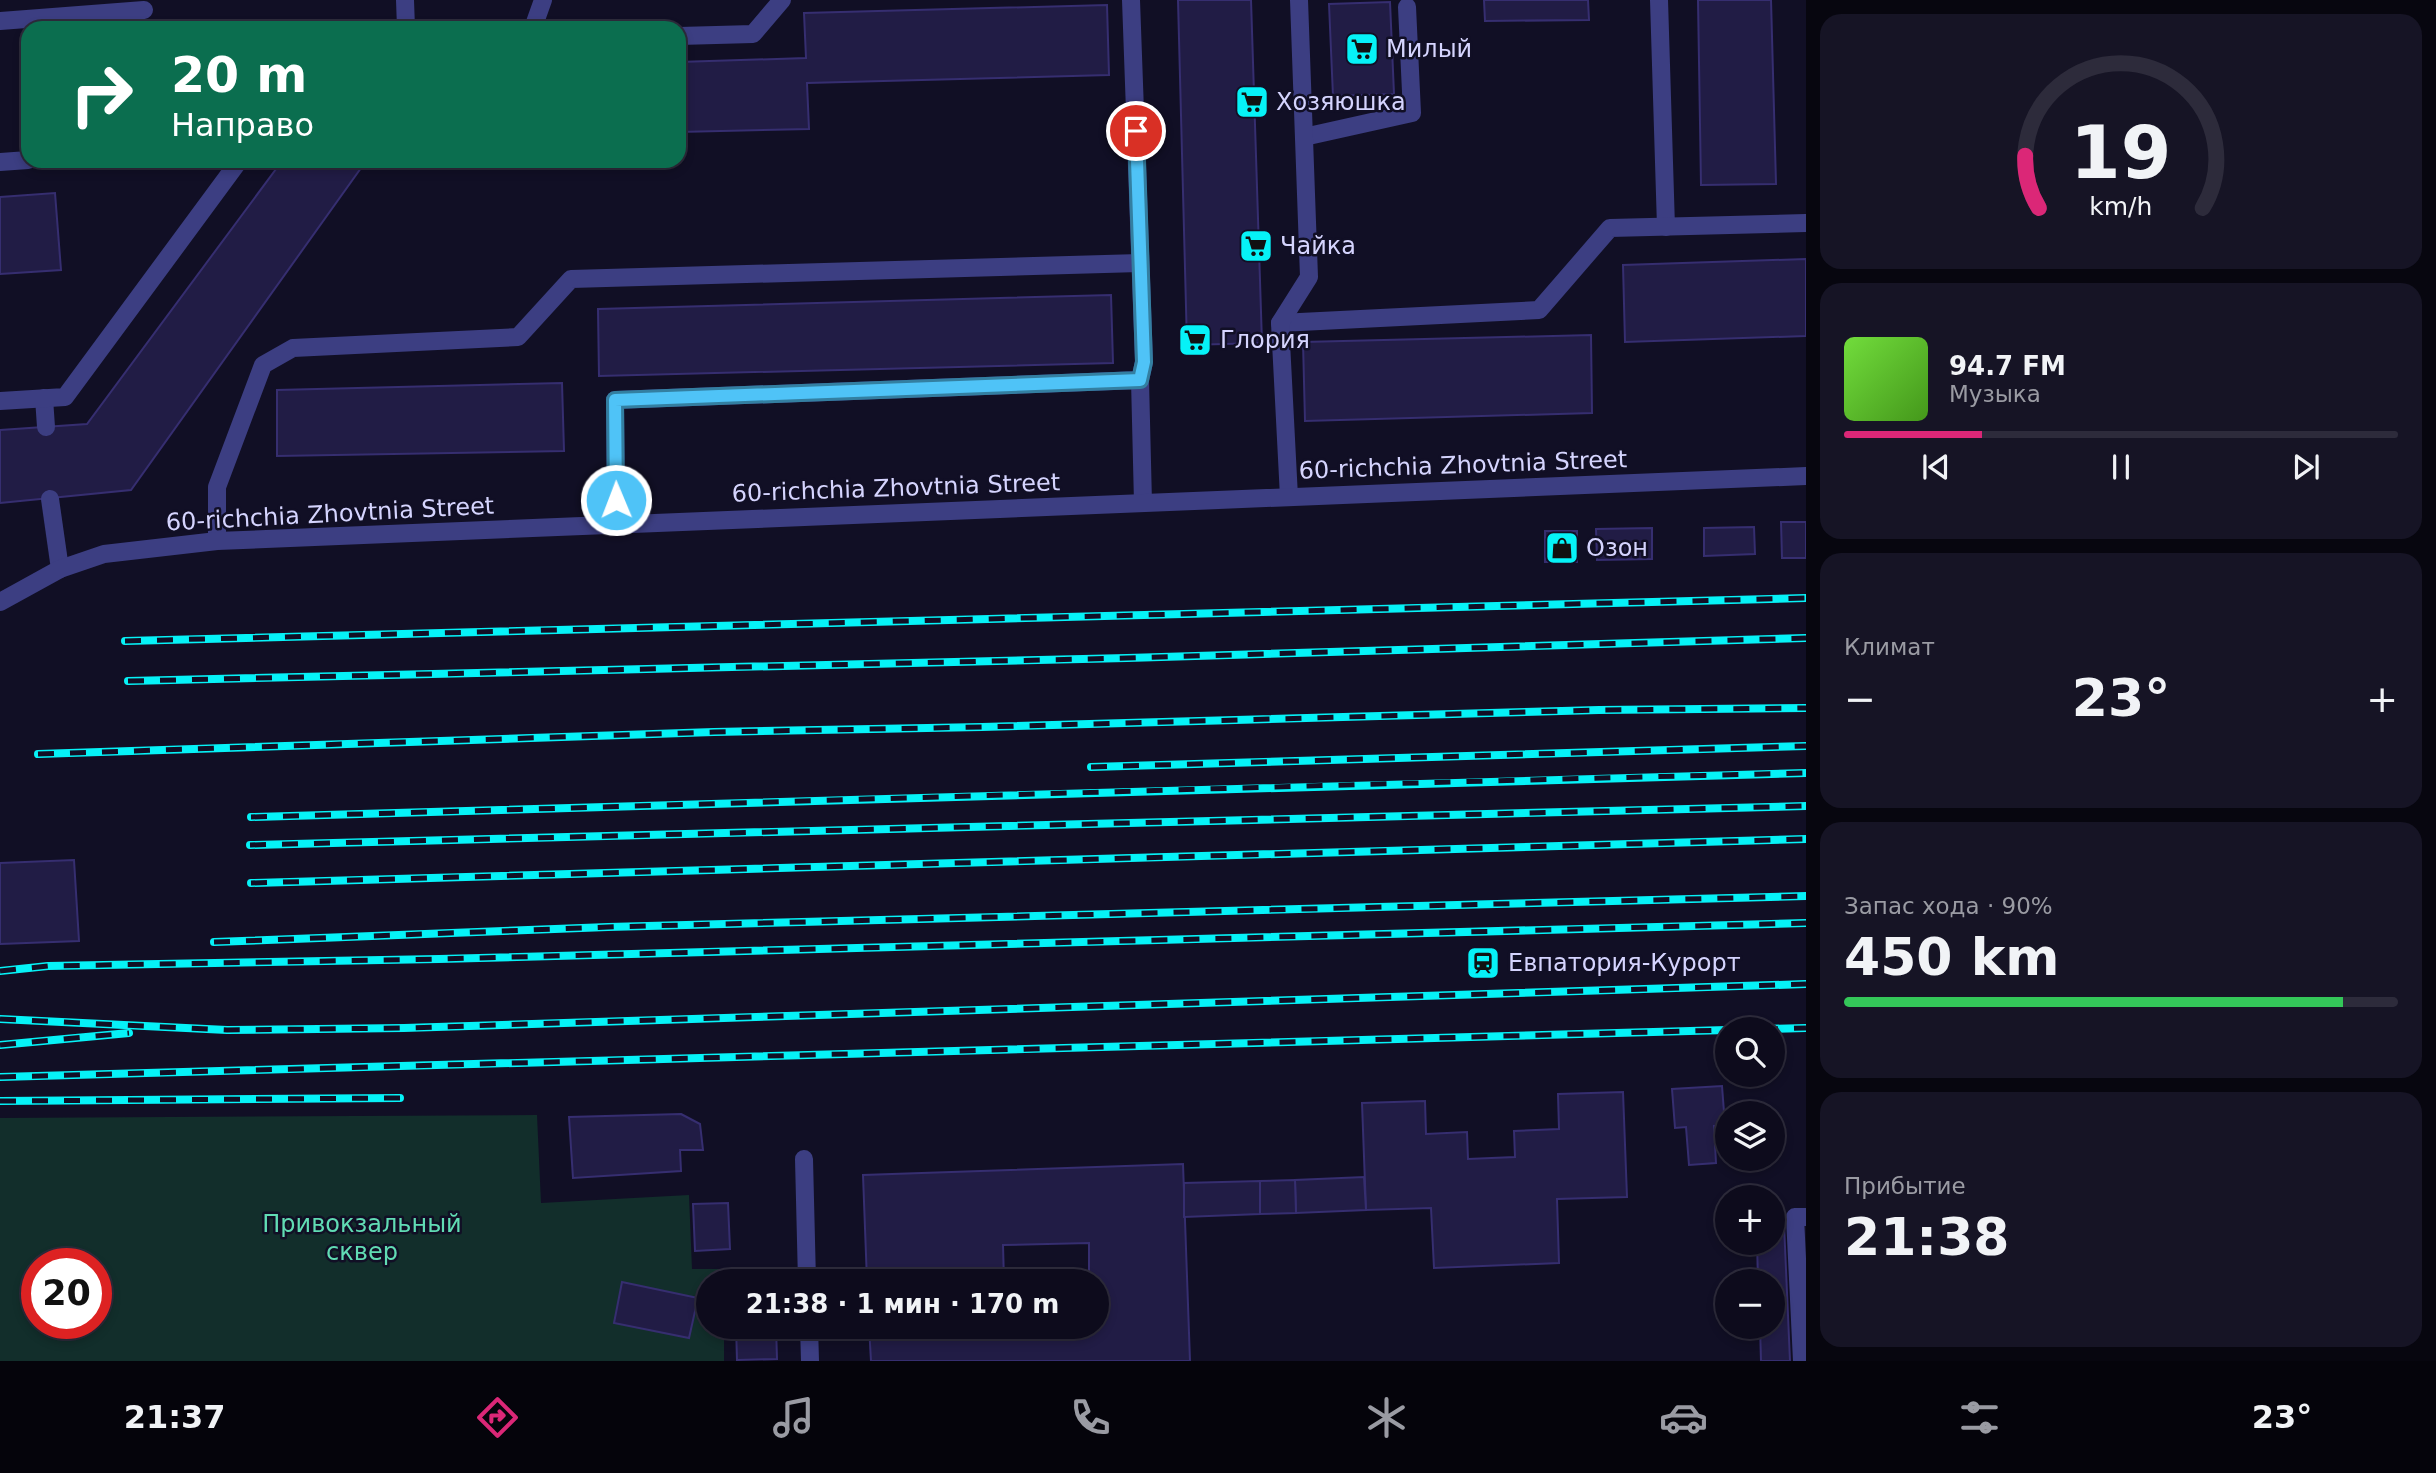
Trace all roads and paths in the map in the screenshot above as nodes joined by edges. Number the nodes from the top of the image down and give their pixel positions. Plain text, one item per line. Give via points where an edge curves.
1 (405, 0) edge
2 (543, 0) edge
3 (782, 0) edge
4 (1131, 0) edge
5 (1299, 0) edge
6 (1659, 0) edge
7 (1407, 7) dead end
8 (144, 10) dead end
9 (0, 21) edge
10 (406, 21) edge
11 (536, 21) edge
12 (686, 36) edge
13 (1304, 137) junction
14 (21, 160) edge
15 (0, 162) edge
16 (234, 168) edge
17 (1806, 223) edge
18 (1666, 227) junction
19 (1140, 263) junction
20 (1280, 323) junction
21 (1140, 380) junction
22 (44, 398) junction
23 (0, 401) edge
24 (46, 427) dead end
25 (1806, 476) edge
26 (1289, 497) junction
27 (50, 499) dead end
28 (1143, 503) junction
29 (616, 524) junction
30 (216, 541) junction
31 (60, 569) junction
32 (0, 602) edge
33 (804, 1159) dead end
34 (1806, 1217) edge
35 (807, 1269) edge
36 (809, 1339) edge
37 (810, 1361) edge
38 (1802, 1361) edge

1 - 10 street
2 - 11 street
3 - 12 street via 753,34
4 - 19 street
5 - 13 street
6 - 18 street
7 - 13 street via 1412,113
8 - 9 street
13 - 20 street via 1309,277
14 - 15 street
16 - 22 street via 65,397
17 - 18 street
18 - 20 street via 1610,228 1539,310
19 - 21 street via 1144,362
19 - 30 street via 571,279 518,337 293,348 263,365 216,487
20 - 26 street
21 - 28 street
21 - 29 street via 615,400
22 - 23 street
22 - 24 street
25 - 26 street, 60-richchia Zhovtnia Street
26 - 28 street, 60-richchia Zhovtnia Street
27 - 31 street
28 - 29 street, 60-richchia Zhovtnia Street
29 - 30 street, 60-richchia Zhovtnia Street
30 - 31 street, 60-richchia Zhovtnia Street via 104,554
31 - 32 street, 60-richchia Zhovtnia Street
33 - 35 street
34 - 38 street via 1795,1217
36 - 37 street

